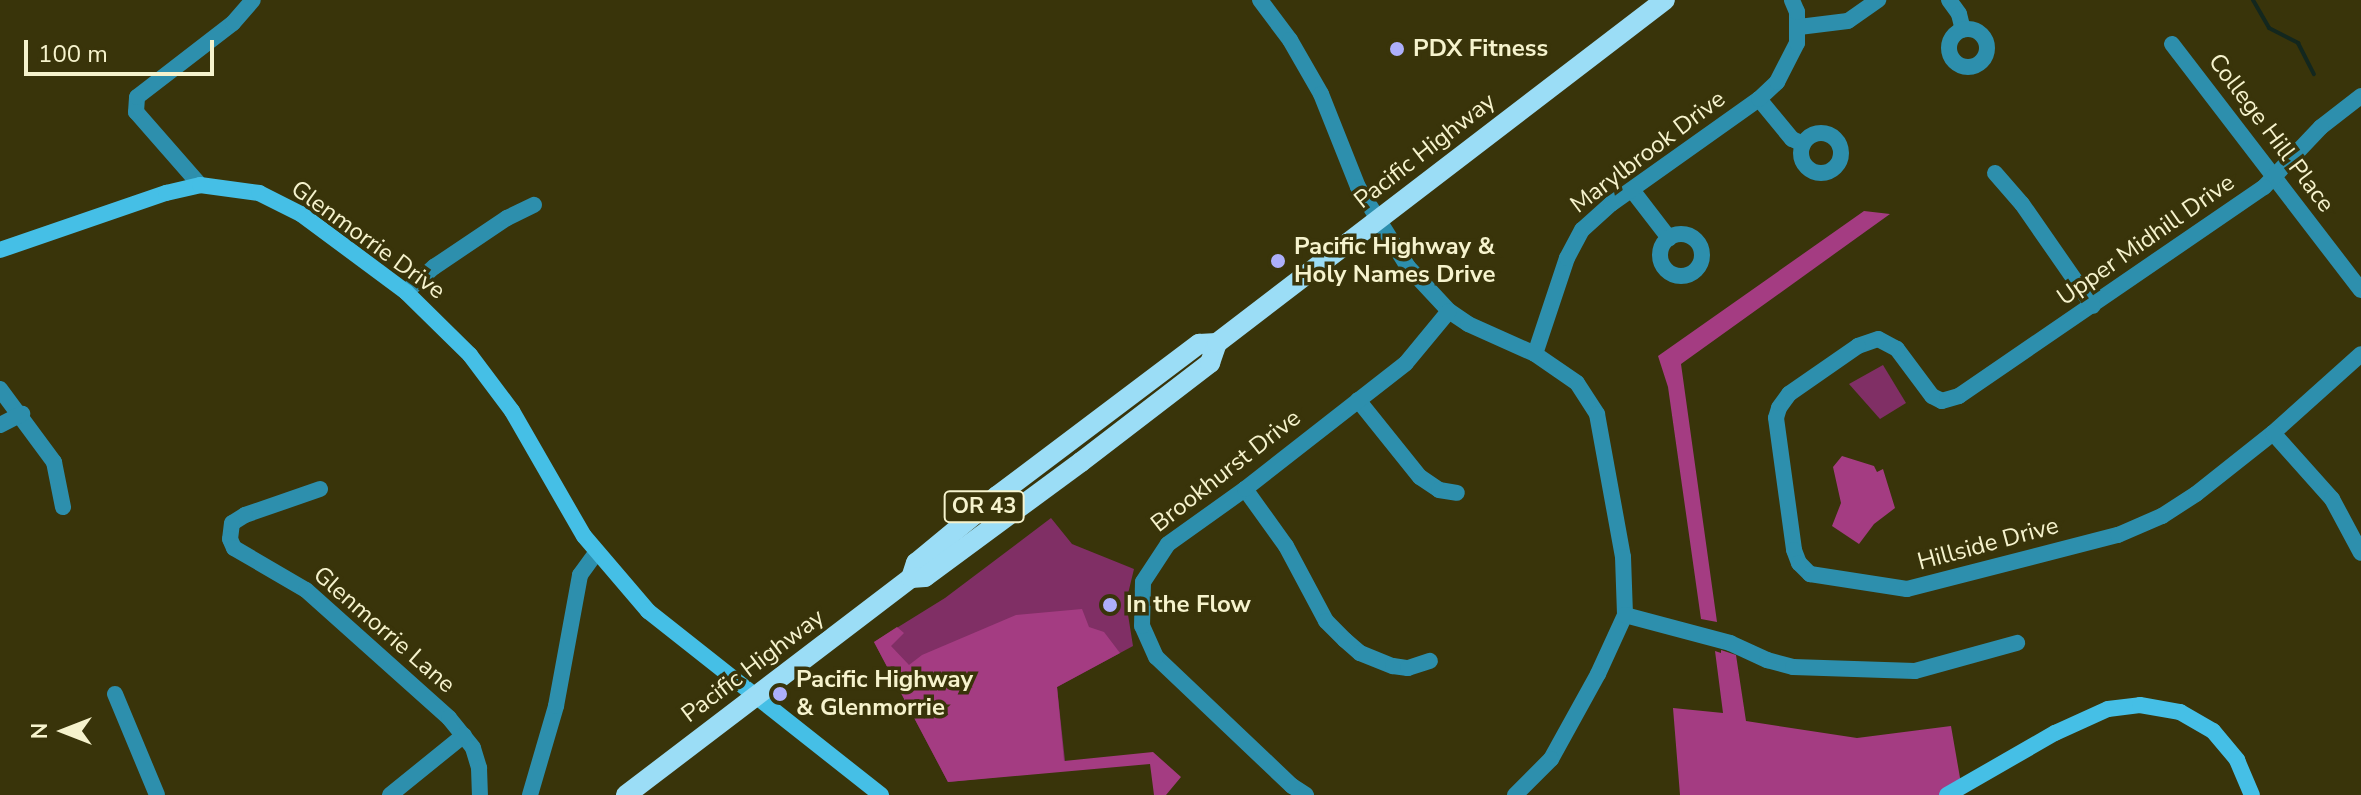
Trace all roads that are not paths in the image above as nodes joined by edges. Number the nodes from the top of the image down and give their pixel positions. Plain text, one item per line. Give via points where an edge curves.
1 (253, 0) edge
2 (1260, 0) edge
3 (1665, 0) edge
4 (1792, 0) edge
5 (1878, 0) edge
6 (1949, 0) edge
7 (1799, 27) junction
8 (1963, 30) dead end
9 (2172, 44) dead end
10 (2361, 96) edge
11 (1759, 99) junction
12 (1803, 144) dead end
13 (1995, 173) dead end
14 (2275, 177) junction
15 (200, 185) junction
16 (1632, 190) junction
17 (534, 205) dead end
18 (1377, 220) junction
19 (1669, 238) dead end
20 (0, 250) edge
21 (2361, 290) edge
22 (406, 292) junction
23 (2093, 306) junction
24 (1449, 311) junction
25 (1535, 354) junction
26 (2361, 354) edge
27 (0, 389) edge
28 (1358, 400) junction
29 (1942, 401) joint
30 (22, 414) junction
31 (0, 425) edge
32 (2273, 433) junction
33 (320, 489) dead end
34 (1245, 489) junction
35 (1457, 493) dead end
36 (63, 507) dead end
37 (596, 553) junction
38 (2361, 553) edge
39 (1625, 615) junction
40 (2017, 643) dead end
41 (1430, 661) dead end
42 (115, 694) dead end
43 (754, 698) junction
44 (464, 735) junction
45 (1294, 792) edge
46 (157, 795) edge
47 (390, 795) edge
48 (480, 795) edge
49 (530, 795) edge
50 (626, 795) edge
51 (881, 795) edge
52 (1515, 795) edge
53 (1947, 795) edge
54 (2252, 795) edge

1 - 15 street via 233,23 137,97 136,112
2 - 18 street via 1321,94 1354,179
3 - 18 main road, Pacific Highway / OR 43
4 - 7 street
5 - 7 street via 1848,21
6 - 8 street
7 - 11 street, Marylbrook Drive via 1790,60
9 - 14 street, College Hill Place
10 - 14 street, Upper Midhill Drive via 2311,137
11 - 12 street via 1792,139
11 - 16 street, Marylbrook Drive
13 - 23 street
14 - 21 street, College Hill Place
14 - 23 street, Upper Midhill Drive
15 - 20 street, Glenmorrie Drive
15 - 22 street, Glenmorrie Drive via 233,187 276,200
16 - 19 street
16 - 25 street, Marylbrook Drive via 1593,218 1576,240
17 - 22 street via 434,267
18 - 24 street via 1408,267
18 - 43 main road, Pacific Highway / OR 43 via 1217,343 1210,363 1081,462 925,577 911,578
22 - 37 street, Glenmorrie Drive via 453,336 499,391
23 - 29 street, Upper Midhill Drive via 2002,370
24 - 25 street
24 - 28 street, Brookhurst Drive via 1406,363
25 - 39 street via 1577,383 1597,414 1623,557
26 - 32 street, Hillside Drive
27 - 30 street
28 - 34 street, Brookhurst Drive
28 - 35 street via 1420,477 1439,490
29 - 32 street, Hillside Drive via 1932,396 1897,349 1878,339 1858,346 1784,399 1776,418 1794,550 1810,574 1916,588 2118,535 2180,505
30 - 31 street
30 - 36 street via 54,462
32 - 38 street via 2332,499
33 - 44 street, Glenmorrie Lane via 232,523 234,548 306,590
34 - 41 street via 1286,546 1326,621 1345,640 1360,653 1393,666
34 - 45 street, Brookhurst Drive via 1160,553 1143,582 1142,626 1156,657
37 - 43 street, Glenmorrie Drive via 663,625
37 - 49 street via 580,575 556,706
39 - 40 street via 1730,643 1793,667 1915,671
39 - 52 street via 1551,759
42 - 46 street
43 - 50 main road, Pacific Highway / OR 43
43 - 51 street, Glenmorrie Drive
44 - 47 street
44 - 48 street, Glenmorrie Lane via 479,768
53 - 54 street via 2055,733 2108,709 2140,705 2180,712 2213,731 2237,760

